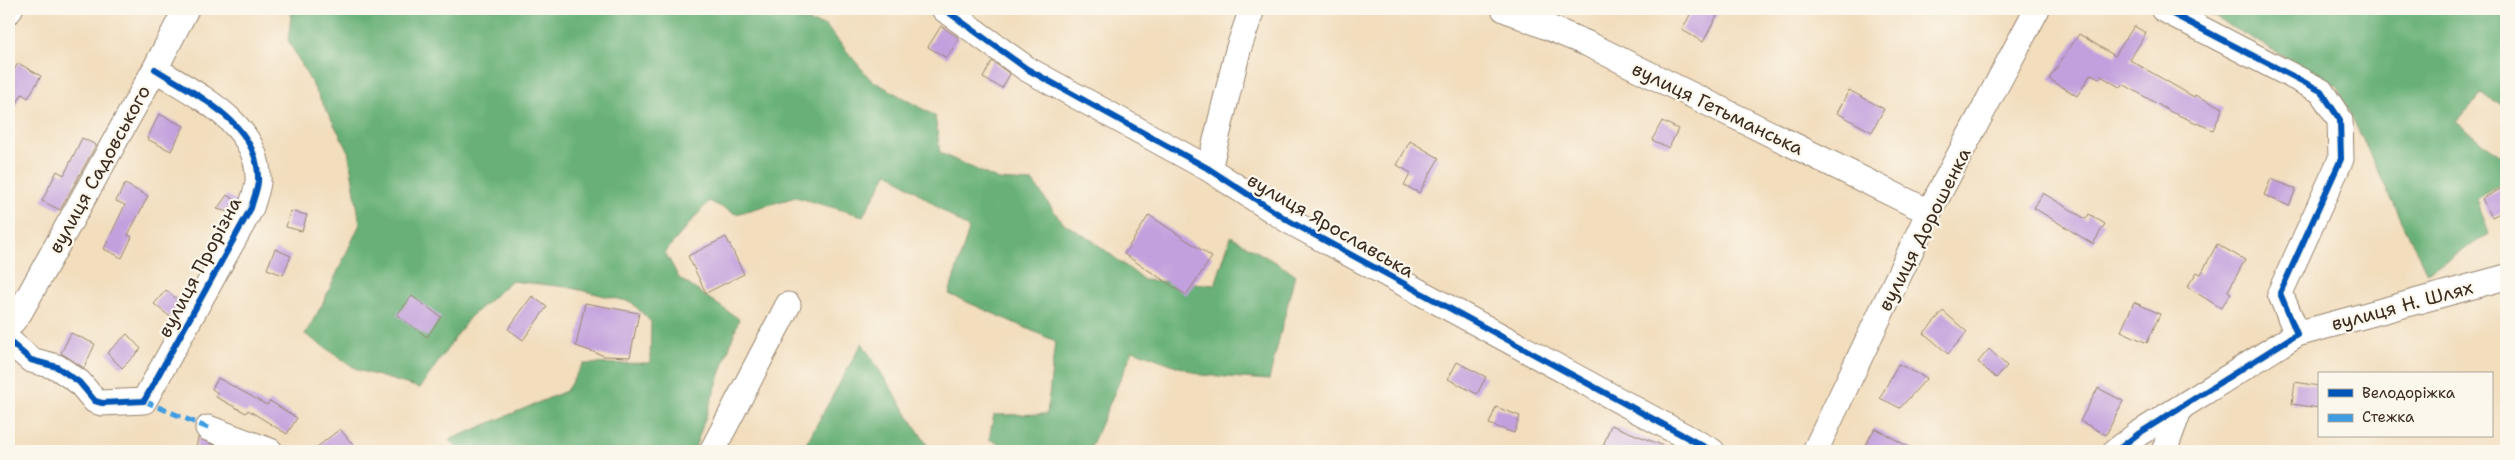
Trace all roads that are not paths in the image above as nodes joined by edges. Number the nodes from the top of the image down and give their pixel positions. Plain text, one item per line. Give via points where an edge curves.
1 (186, 9) edge
2 (944, 9) edge
3 (1252, 9) edge
4 (1504, 9) edge
5 (2038, 9) edge
6 (2163, 9) edge
7 (155, 69) junction
8 (1209, 169) junction
9 (1929, 212) junction
10 (2506, 277) edge
11 (788, 305) dead end
12 (9, 326) edge
13 (2297, 334) junction
14 (9, 341) edge
15 (2180, 408) junction
16 (208, 428) dead end
17 (270, 451) edge
18 (712, 451) edge
19 (1712, 451) edge
20 (1815, 451) edge
21 (2116, 451) edge
22 (2164, 451) edge

1 - 7 street, вулиця Садовського
2 - 8 street, вулиця Ярославська via 1027,69
3 - 8 street via 1238,50
4 - 9 street, вулиця Гетьманська via 1588,44
5 - 9 street, вулиця Дорошенка
6 - 13 street via 2320,91 2340,120 2341,159 2280,293
7 - 12 street, вулиця Садовського via 20,312
7 - 14 street, вулиця Прорізна via 220,110 252,146 258,184 251,208 144,401 102,404 95,401 79,382 57,367 31,360
8 - 19 street, вулиця Ярославська via 1289,221
9 - 20 street, вулиця Дорошенка
10 - 13 street, вулиця Н. Шлях
11 - 18 street
13 - 15 street, вулиця Н. Шлях
15 - 21 street, вулиця Н. Шлях
15 - 22 street
16 - 17 street

